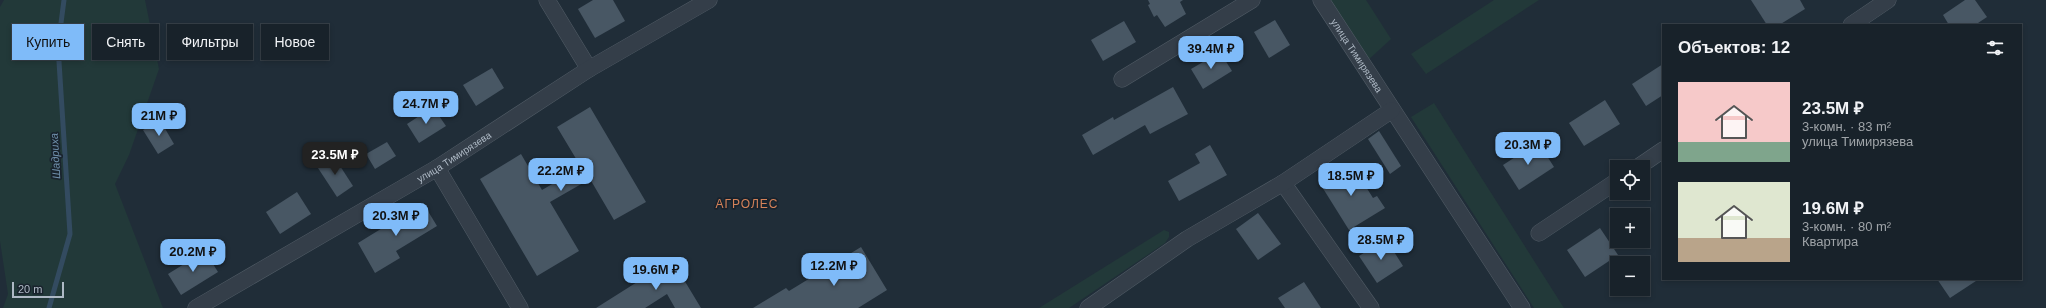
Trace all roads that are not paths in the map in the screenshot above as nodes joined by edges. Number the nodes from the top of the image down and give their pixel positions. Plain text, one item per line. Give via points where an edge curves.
1 (547, 0) edge
2 (709, 0) edge
3 (1252, 0) edge
4 (1321, 0) edge
5 (1888, 0) edge
6 (1852, 24) edge
7 (589, 69) junction
8 (1122, 78) dead end
9 (1392, 110) junction
10 (1662, 151) edge
11 (1648, 160) edge
12 (437, 168) junction
13 (1283, 183) junction
14 (1610, 186) edge
15 (1539, 233) dead end
16 (196, 308) edge
17 (520, 308) edge
18 (1088, 308) edge
19 (1370, 308) edge
20 (1522, 308) edge

1 - 7 street
2 - 7 street, улица Тимирязева
3 - 8 street
4 - 9 street, улица Тимирязева
5 - 6 street
7 - 12 street, улица Тимирязева
9 - 13 street
9 - 20 street, улица Тимирязева
10 - 11 street
12 - 16 street, улица Тимирязева
12 - 17 street
13 - 18 street via 1188,239
13 - 19 street
14 - 15 street

